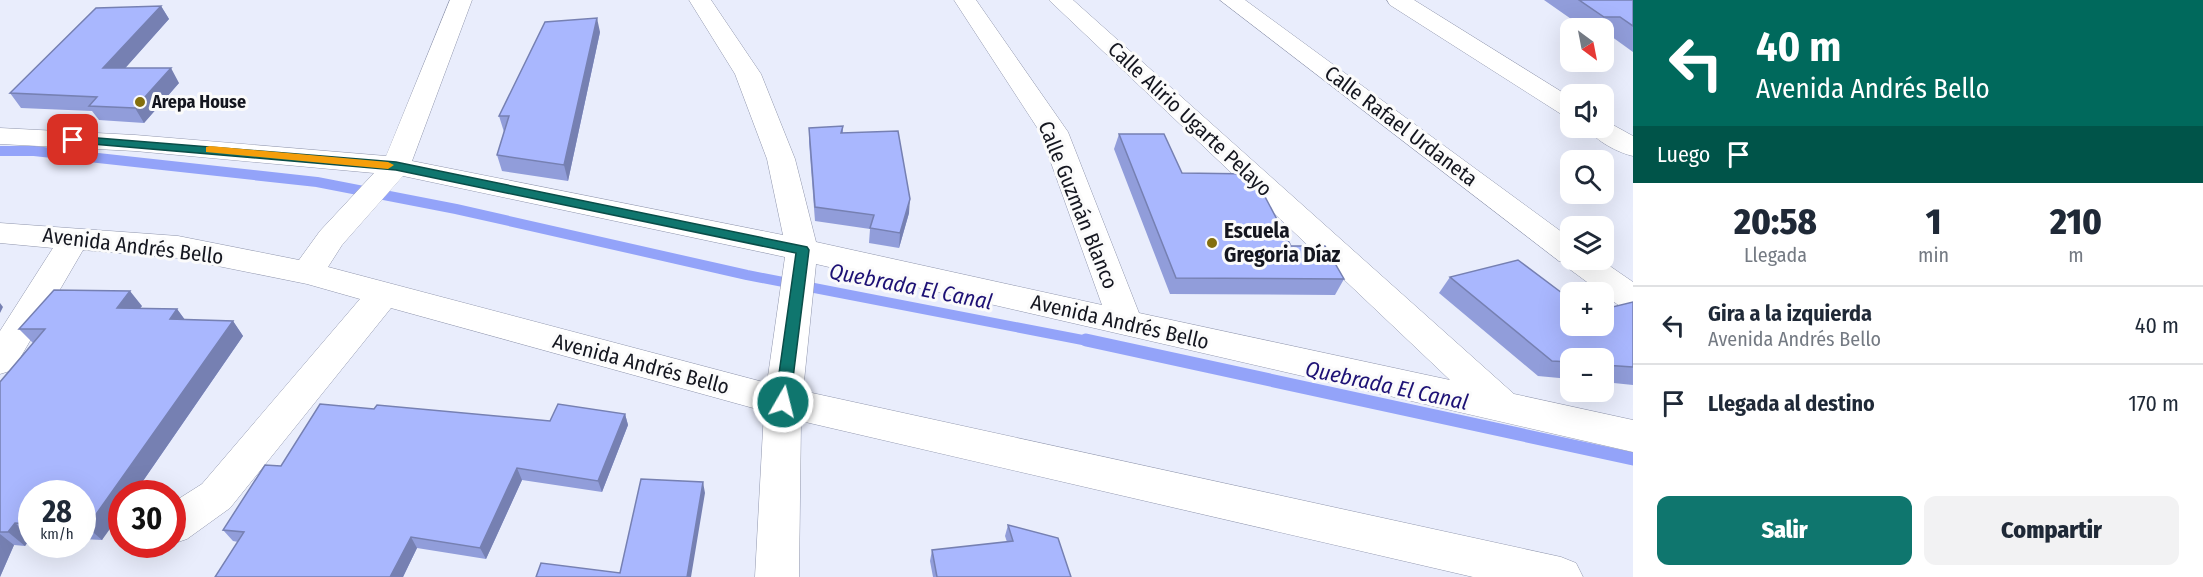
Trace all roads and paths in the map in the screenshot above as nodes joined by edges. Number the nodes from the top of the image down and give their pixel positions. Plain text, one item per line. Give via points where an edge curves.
1 (461, 0) edge
2 (700, 0) edge
3 (965, 0) edge
4 (1060, 0) edge
5 (1231, 0) edge
6 (1398, 0) edge
7 (1560, 102) edge
8 (0, 136) edge
9 (1614, 136) edge
10 (1633, 148) edge
11 (396, 166) junction
12 (0, 232) edge
13 (75, 238) junction
14 (1560, 246) edge
15 (802, 250) junction
16 (1593, 270) edge
17 (307, 273) junction
18 (383, 294) junction
19 (1633, 299) edge
20 (1126, 324) junction
21 (0, 360) edge
22 (783, 402) junction
23 (1504, 408) junction
24 (1633, 436) edge
25 (186, 516) edge
26 (777, 577) edge
27 (1561, 577) edge

1 - 11 street
2 - 15 street via 748,74 782,159
3 - 20 street, Calle Guzmán Blanco via 1054,132
4 - 23 street, Calle Alirio Ugarte Pelayo
5 - 14 street, Calle Rafael Urdaneta
6 - 7 street
8 - 11 street, Avenida Andrés Bello via 135,143
9 - 10 street
11 - 15 street, Avenida Andrés Bello
11 - 17 street via 330,238
12 - 13 street, Avenida Andrés Bello
13 - 17 street, Avenida Andrés Bello via 178,247
13 - 21 street
15 - 20 street, Avenida Andrés Bello
15 - 22 street
16 - 19 street
17 - 18 street, Avenida Andrés Bello
18 - 22 street, Avenida Andrés Bello
18 - 25 street via 216,496
20 - 23 street, Avenida Andrés Bello
22 - 26 street
22 - 27 street, Avenida Andrés Bello
23 - 24 street, Avenida Andrés Bello

